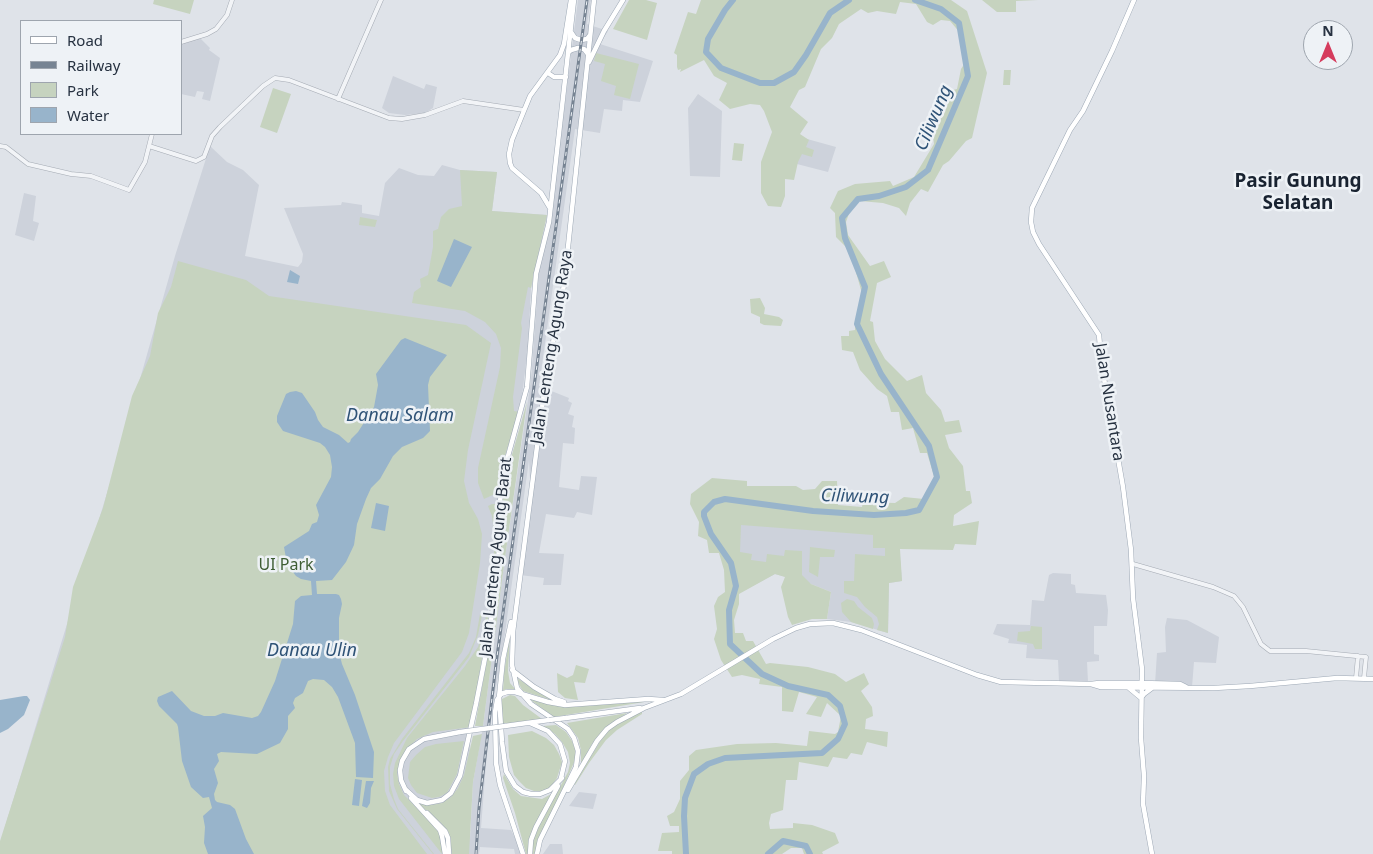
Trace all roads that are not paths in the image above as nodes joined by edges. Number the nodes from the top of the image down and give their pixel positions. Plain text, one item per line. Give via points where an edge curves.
1 (232, 0) edge
2 (381, 0) edge
3 (572, 0) edge
4 (594, 0) edge
5 (623, 0) edge
6 (1134, 0) edge
7 (571, 30) junction
8 (591, 34) junction
9 (182, 42) edge
10 (569, 52) junction
11 (588, 54) junction
12 (587, 66) junction
13 (548, 73) junction
14 (566, 77) junction
15 (338, 99) junction
16 (524, 110) junction
17 (152, 135) edge
18 (0, 146) edge
19 (149, 146) junction
20 (550, 209) junction
21 (1132, 564) junction
22 (516, 597) junction
23 (1358, 656) junction
24 (512, 670) junction
25 (1356, 678) junction
26 (1364, 678) junction
27 (1373, 679) edge
28 (1091, 684) junction
29 (1142, 685) junction
30 (1127, 687) junction
31 (1186, 687) junction
32 (1153, 688) junction
33 (519, 693) junction
34 (499, 697) junction
35 (1141, 698) junction
36 (664, 700) junction
37 (591, 704) junction
38 (644, 708) junction
39 (530, 723) junction
40 (562, 778) junction
41 (405, 789) junction
42 (559, 804) junction
43 (422, 810) junction
44 (445, 854) edge
45 (449, 854) edge
46 (524, 854) edge
47 (530, 854) edge
48 (537, 854) edge
49 (1152, 854) edge

1 - 9 street via 227,15 216,29
2 - 15 street
3 - 7 main road
3 - 13 main road via 564,44
4 - 8 main road, Jalan Lenteng Agung Raya
5 - 12 main road
6 - 21 main road, Jalan Nusantara via 1083,111 1070,130 1032,208 1031,217 1036,237 1099,335
7 - 8 main road via 575,38 581,40
7 - 10 main road
8 - 11 main road, Jalan Lenteng Agung Raya
10 - 11 main road via 578,48
10 - 14 main road
11 - 12 main road, Jalan Lenteng Agung Raya
12 - 22 main road, Jalan Lenteng Agung Raya via 564,284 545,385
13 - 14 main road via 554,77
13 - 16 main road via 530,96
14 - 20 main road
15 - 16 street via 389,118 401,119 426,115 463,100
15 - 19 street via 289,80 275,78 220,127 212,136 204,157 196,160
16 - 20 main road via 512,140 510,163 541,192
17 - 19 street
18 - 19 street via 28,164 91,176 129,190 145,162
20 - 41 main road, Jalan Lenteng Agung Barat via 536,274 527,387 503,476 498,576 486,658 461,771 454,789 439,801 420,801
21 - 23 street via 1205,584 1234,596 1244,607 1267,650
21 - 29 main road, Jalan Nusantara
22 - 24 main road, Jalan Lenteng Agung Raya
22 - 34 main road
23 - 25 street
23 - 26 street via 1366,657
24 - 33 main road, Jalan Lenteng Agung Raya
24 - 37 main road via 555,699
25 - 26 main road
25 - 31 main road via 1233,688
26 - 27 main road
28 - 29 main road
28 - 30 main road
28 - 36 main road via 996,681 874,634 820,622 781,635 688,690
29 - 30 main road
29 - 31 main road via 1180,684
29 - 32 main road
29 - 35 main road, Jalan Nusantara
30 - 35 main road
31 - 32 main road
32 - 35 main road
33 - 34 main road via 507,692
33 - 37 main road via 560,704
33 - 42 main road via 537,710 566,727 576,741 577,764
34 - 40 main road via 504,758 511,781 522,792 537,795 552,789
34 - 46 main road via 495,712 496,763 500,785
35 - 49 main road, Jalan Nusantara via 1143,804
36 - 37 main road
36 - 38 main road
38 - 39 main road, bridge
38 - 42 main road via 617,722 603,734
39 - 40 main road via 548,731 560,744 565,761
39 - 41 main road, bridge via 428,737 417,742 403,757 400,767
40 - 47 main road via 536,827
41 - 43 main road
42 - 48 main road via 540,840
43 - 44 main road via 441,832
43 - 45 main road via 445,831

